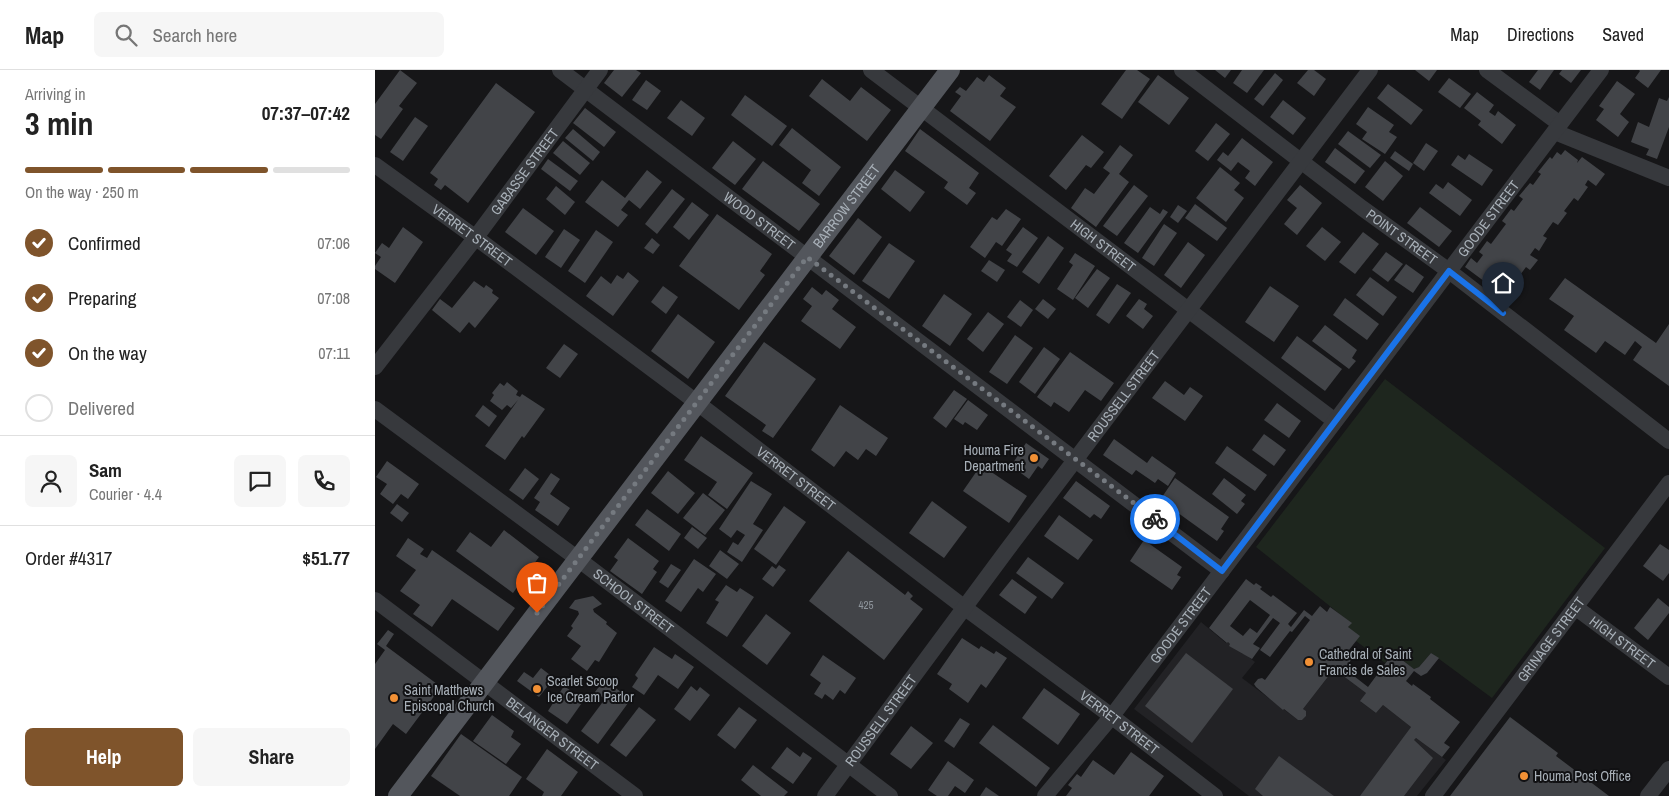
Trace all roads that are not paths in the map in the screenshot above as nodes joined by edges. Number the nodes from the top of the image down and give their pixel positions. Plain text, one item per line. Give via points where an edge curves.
1 (560, 70) edge
2 (600, 70) edge
3 (871, 70) edge
4 (951, 70) edge
5 (1182, 70) edge
6 (1370, 70) edge
7 (1487, 70) edge
8 (1601, 70) edge
9 (585, 89) junction
10 (922, 108) junction
11 (1558, 128) junction
12 (1301, 161) junction
13 (375, 165) edge
14 (1669, 178) edge
15 (476, 237) junction
16 (807, 257) junction
17 (1449, 271) junction
18 (1187, 310) junction
19 (375, 367) edge
20 (697, 402) junction
21 (375, 409) edge
22 (1335, 422) junction
23 (1669, 441) edge
24 (1076, 460) junction
25 (1669, 483) edge
26 (578, 559) junction
27 (1222, 571) junction
28 (375, 600) edge
29 (1575, 606) junction
30 (965, 608) junction
31 (1669, 677) edge
32 (485, 682) junction
33 (1112, 716) junction
34 (849, 765) junction
35 (1669, 769) edge
36 (1209, 794) edge
37 (398, 796) edge
38 (635, 796) edge
39 (825, 796) edge
40 (890, 796) edge
41 (1045, 796) edge
42 (1433, 796) edge
43 (1648, 796) edge

1 - 9 street, WOOD STREET
2 - 9 street, GABASSE STREET
3 - 10 street, HIGH STREET
4 - 10 main road, BARROW STREET
5 - 12 street, POINT STREET
6 - 12 street, ROUSSELL STREET
7 - 11 street
8 - 11 street, GOODE STREET
9 - 15 street, GABASSE STREET
9 - 16 street, WOOD STREET
10 - 16 main road, BARROW STREET
10 - 18 street, HIGH STREET
11 - 14 street
11 - 17 street, GOODE STREET
12 - 17 street, POINT STREET
12 - 18 street, ROUSSELL STREET
13 - 15 street, VERRET STREET
15 - 19 street, GABASSE STREET
15 - 20 street, VERRET STREET
16 - 20 main road, BARROW STREET
16 - 24 street, WOOD STREET
17 - 22 street, GOODE STREET
17 - 23 street, POINT STREET
18 - 22 street, HIGH STREET
18 - 24 street, ROUSSELL STREET
20 - 26 main road, BARROW STREET
20 - 30 street, VERRET STREET
21 - 26 street, SCHOOL STREET
22 - 27 street, GOODE STREET
24 - 27 street, WOOD STREET
24 - 30 street, ROUSSELL STREET
25 - 29 street, GRINAGE STREET
26 - 32 main road, BARROW STREET
26 - 34 street, SCHOOL STREET
27 - 33 street, GOODE STREET
28 - 32 street, BELANGER STREET
29 - 31 street, HIGH STREET
29 - 42 street, GRINAGE STREET
30 - 33 street, VERRET STREET
30 - 34 street, ROUSSELL STREET
32 - 37 main road, BARROW STREET
32 - 38 street, BELANGER STREET
33 - 36 street, VERRET STREET
33 - 41 street, GOODE STREET
34 - 39 street, ROUSSELL STREET
34 - 40 street, SCHOOL STREET
35 - 43 street

